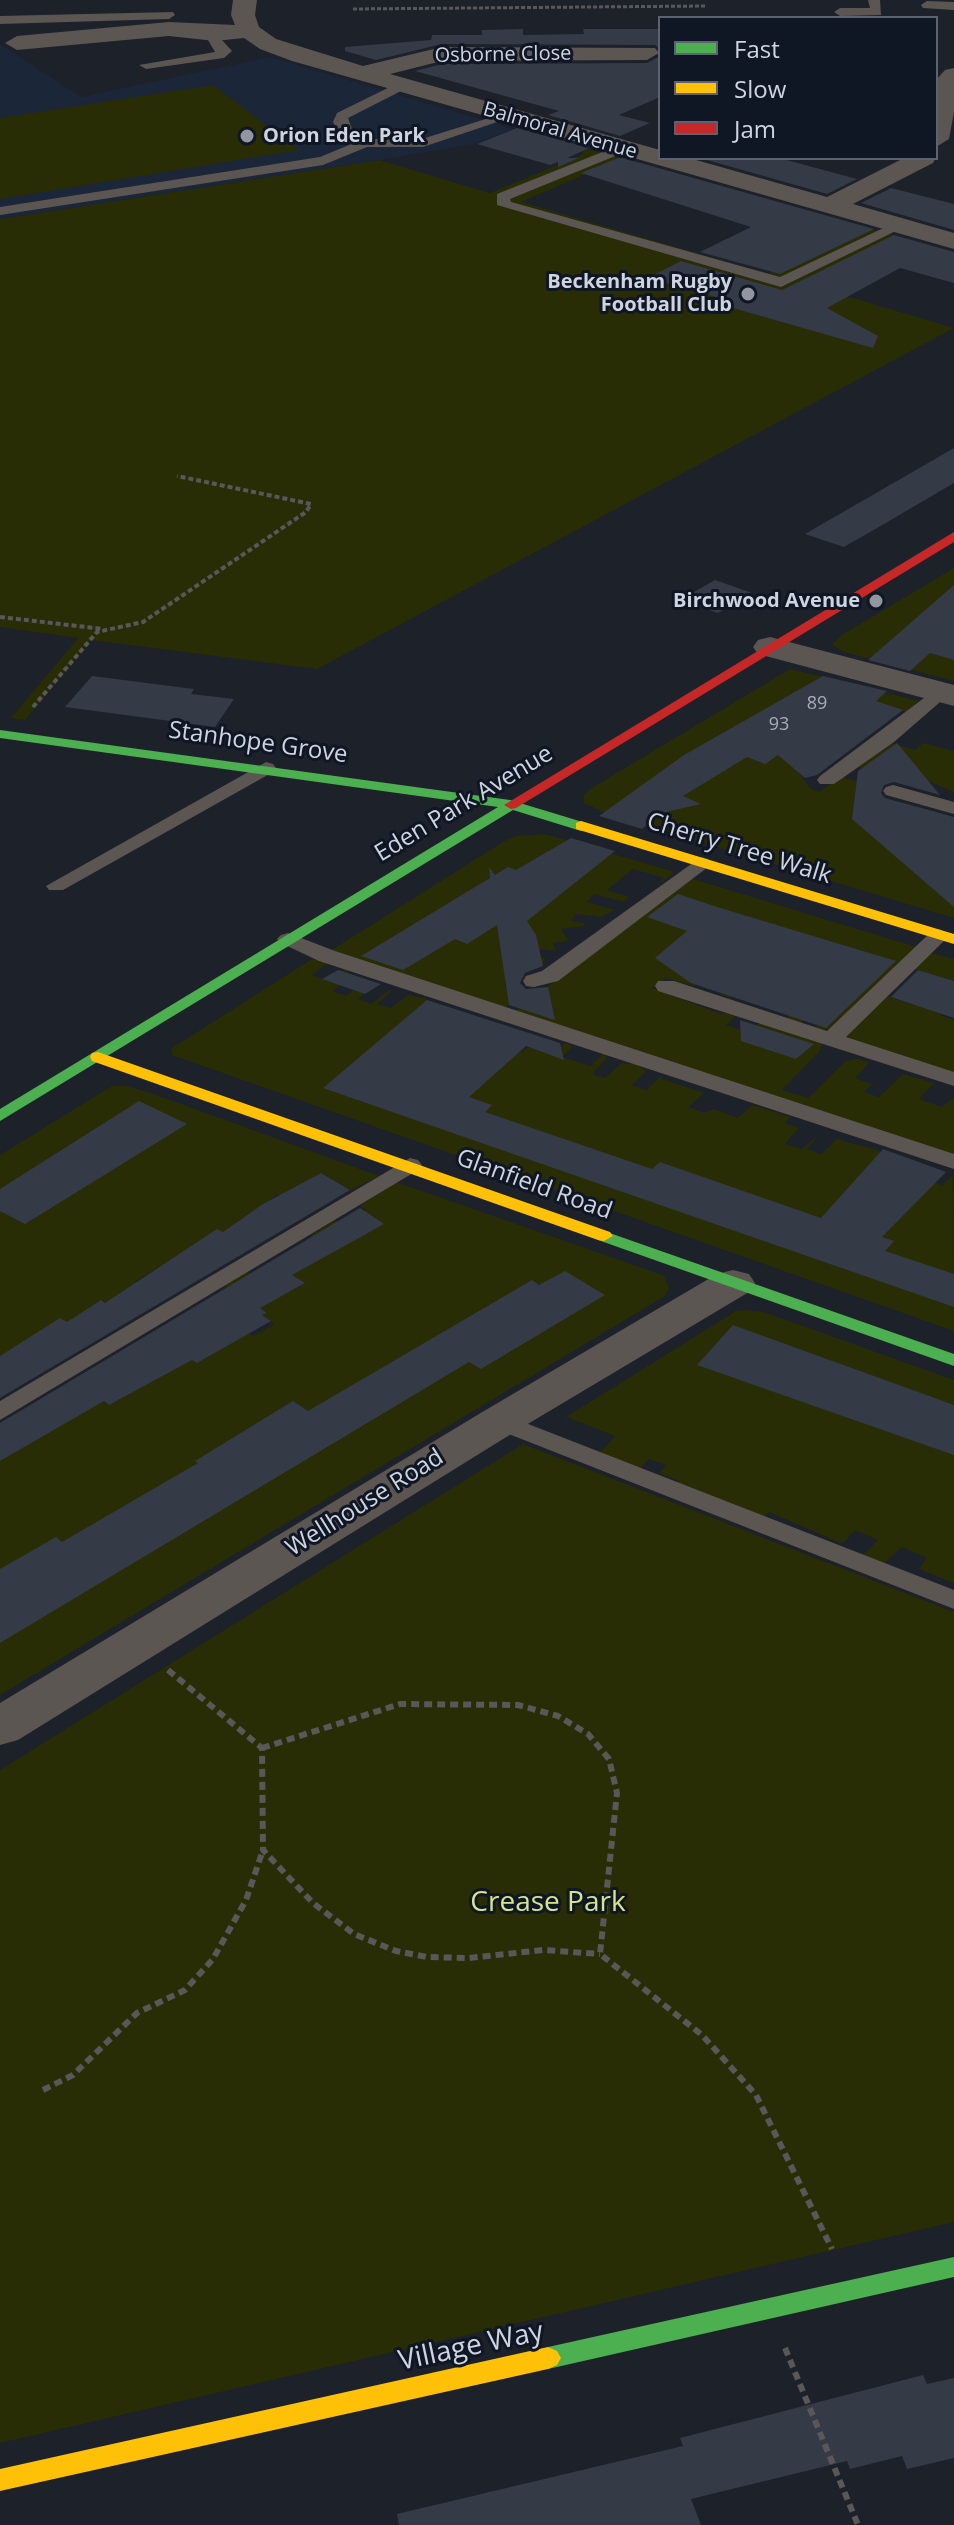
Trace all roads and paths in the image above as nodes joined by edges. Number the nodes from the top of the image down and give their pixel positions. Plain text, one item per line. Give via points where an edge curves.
1 (102, 0) edge
2 (245, 0) edge
3 (577, 0) edge
4 (874, 0) edge
5 (927, 5) dead end
6 (705, 6) dead end
7 (954, 6) edge
8 (579, 7) junction
9 (353, 9) dead end
10 (840, 12) dead end
11 (169, 15) dead end
12 (104, 16) junction
13 (0, 20) edge
14 (249, 31) junction
15 (215, 34) junction
16 (17, 43) dead end
17 (647, 53) dead end
18 (146, 65) dead end
19 (361, 74) junction
20 (954, 75) edge
21 (400, 86) junction
22 (508, 116) junction
23 (938, 129) edge
24 (365, 143) junction
25 (620, 149) junction
26 (658, 159) edge
27 (660, 160) edge
28 (920, 160) edge
29 (829, 206) junction
30 (0, 211) edge
31 (899, 226) junction
32 (954, 241) edge
33 (177, 476) dead end
34 (954, 536) edge
35 (0, 617) edge
36 (108, 629) junction
37 (770, 647) junction
38 (947, 694) edge
39 (4, 734) edge
40 (266, 768) junction
41 (827, 780) dead end
42 (893, 791) dead end
43 (510, 804) junction
44 (954, 808) edge
45 (701, 863) junction
46 (56, 886) dead end
47 (950, 937) edge
48 (288, 939) junction
49 (534, 981) dead end
50 (666, 986) dead end
51 (831, 1039) junction
52 (98, 1057) junction
53 (954, 1079) edge
54 (0, 1116) edge
55 (954, 1162) edge
56 (410, 1165) junction
57 (733, 1283) junction
58 (954, 1360) edge
59 (0, 1412) edge
60 (500, 1421) junction
61 (954, 1600) edge
62 (136, 1644) junction
63 (0, 1727) edge
64 (262, 1748) junction
65 (263, 1850) junction
66 (600, 1954) junction
67 (43, 2090) dead end
68 (954, 2267) edge
69 (852, 2289) junction
70 (770, 2310) junction
71 (0, 2480) edge
72 (858, 2525) edge

1 - 12 lane
2 - 14 street
3 - 8 path
4 - 10 lane via 877,12
5 - 7 lane
6 - 8 path
8 - 9 path
11 - 12 lane
12 - 13 lane
14 - 15 street
14 - 19 street, Balmoral Avenue via 282,50
15 - 16 street via 169,29
15 - 18 lane via 225,51 219,55
17 - 19 street, Osborne Close via 442,54
19 - 21 street, Balmoral Avenue
20 - 23 street via 948,80
21 - 22 street, Balmoral Avenue
21 - 24 lane via 342,116 348,135
22 - 24 lane via 438,142
22 - 25 street, Balmoral Avenue
24 - 30 lane via 323,161
25 - 26 street, Balmoral Avenue
25 - 31 lane via 502,197 504,205 781,282
27 - 29 street, Balmoral Avenue
28 - 29 street
29 - 31 street, Balmoral Avenue
31 - 32 street, Balmoral Avenue
33 - 36 path via 311,504 143,622
34 - 37 street, Eden Park Avenue
35 - 36 path
36 - 39 path via 97,632
37 - 38 street
37 - 43 street, Eden Park Avenue
38 - 41 lane
39 - 40 street, Stanhope Grove
40 - 43 street, Stanhope Grove
40 - 46 lane
42 - 44 lane
43 - 45 street, Cherry Tree Walk
43 - 48 street, Eden Park Avenue
45 - 47 street, Cherry Tree Walk
45 - 49 lane via 550,976
47 - 51 lane
48 - 52 street, Eden Park Avenue
48 - 55 lane
50 - 51 lane
51 - 53 lane
52 - 54 street, Eden Park Avenue
52 - 56 street, Glanfield Road
56 - 57 street, Glanfield Road
56 - 59 lane
57 - 58 street, Glanfield Road
57 - 60 street, Wellhouse Road
60 - 61 lane
60 - 62 street, Wellhouse Road
62 - 63 street, Wellhouse Road
62 - 64 path
64 - 65 path
64 - 66 path via 400,1704 518,1705 558,1716 588,1734 609,1759 617,1793
65 - 66 path via 313,1903 354,1934 396,1951 469,1958 543,1950
65 - 67 path via 246,1900 213,1959 185,1990 137,2013 73,2075
66 - 69 path via 702,2035 756,2095
68 - 69 street, Village Way
69 - 70 street, Village Way
70 - 71 street, Village Way
70 - 72 path

